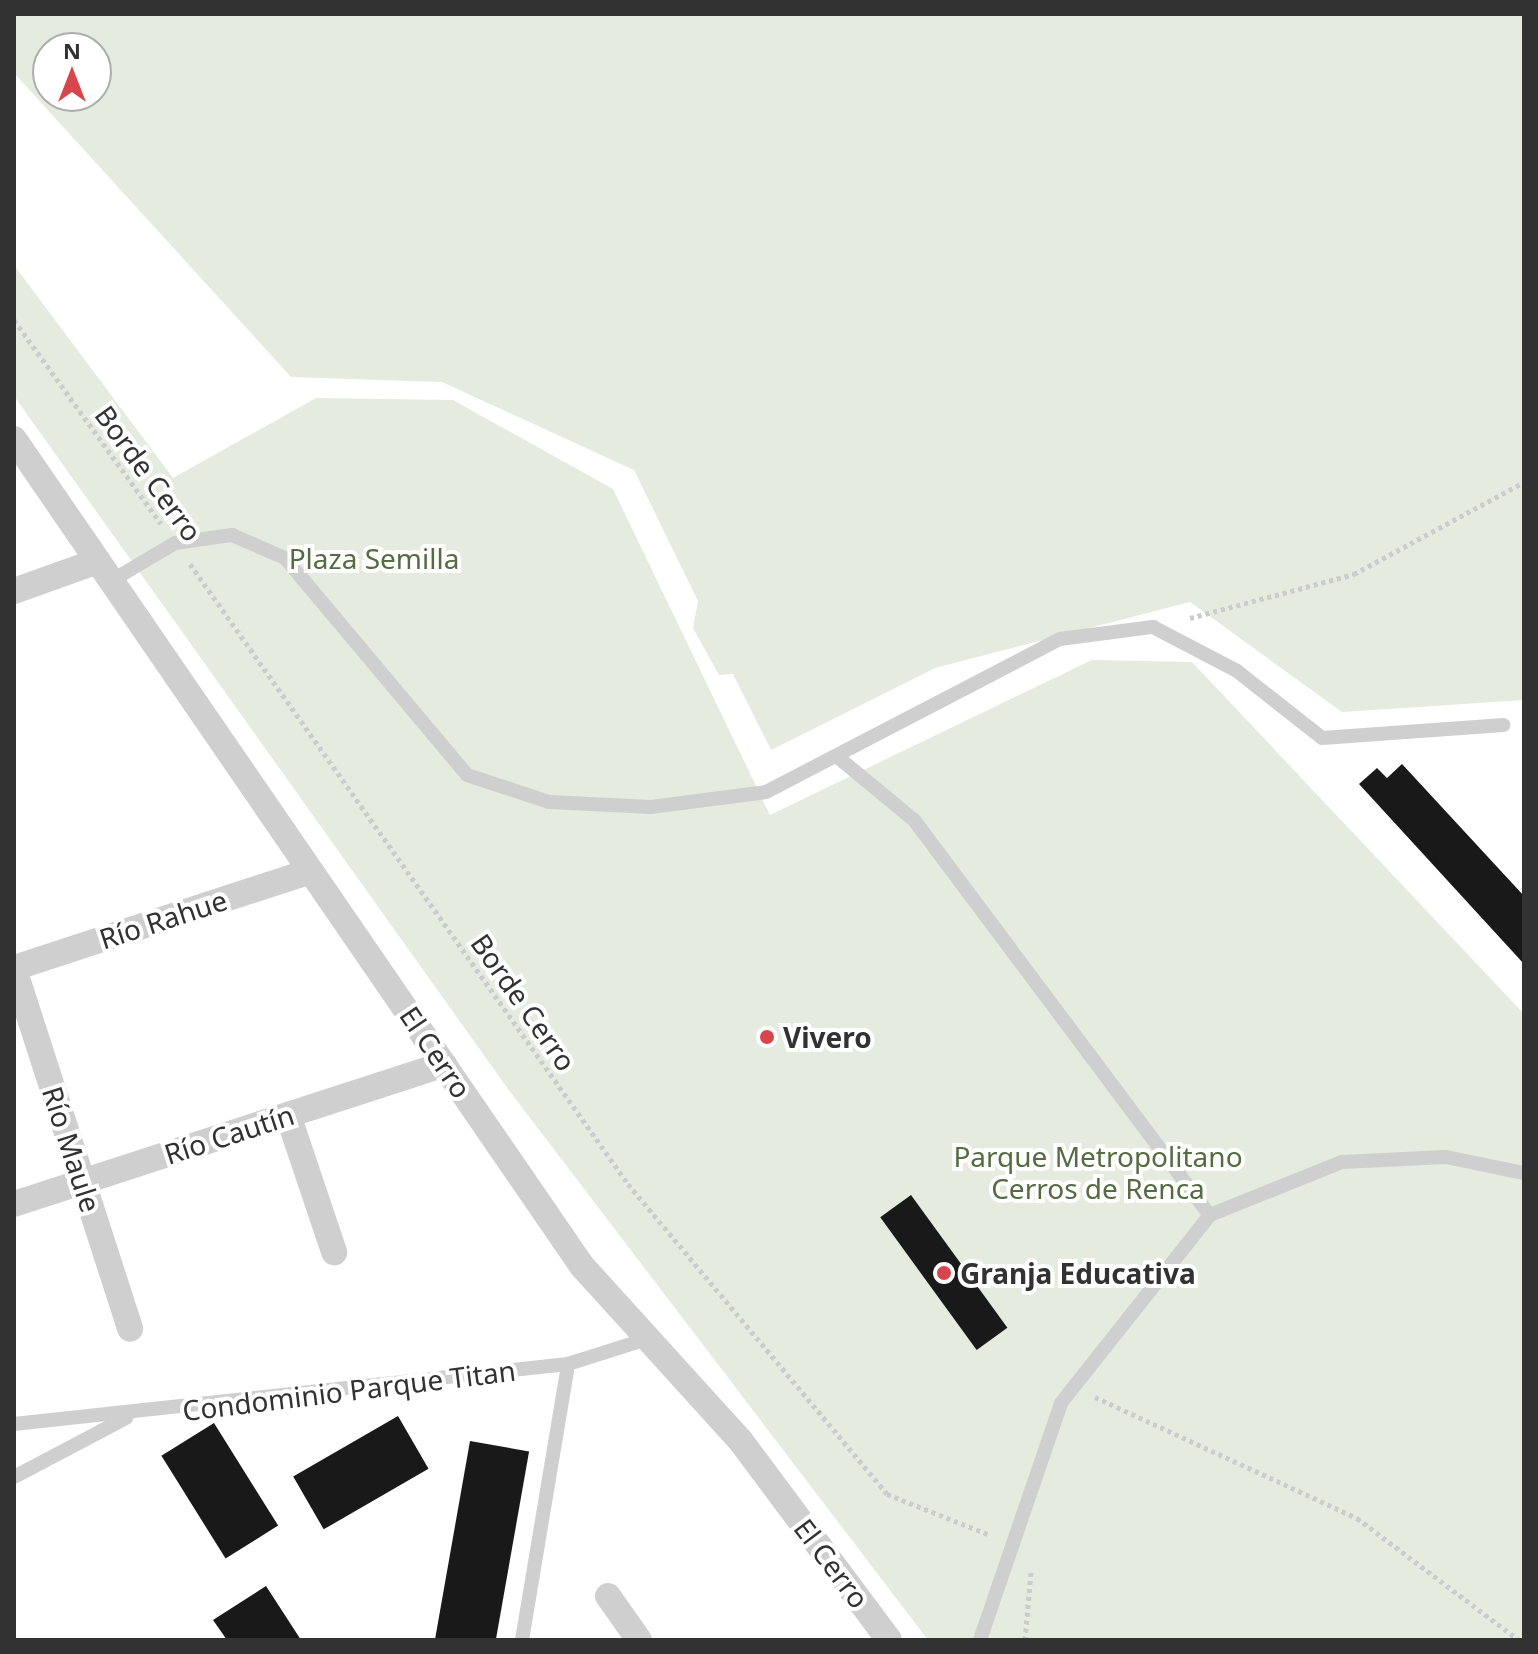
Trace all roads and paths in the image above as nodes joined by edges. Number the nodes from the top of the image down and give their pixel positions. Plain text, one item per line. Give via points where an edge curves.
1 (14, 320) edge
2 (14, 439) edge
3 (1524, 482) edge
4 (175, 543) junction
5 (104, 571) junction
6 (14, 591) edge
7 (1153, 627) junction
8 (1504, 725) dead end
9 (840, 759) junction
10 (311, 871) junction
11 (14, 968) edge
12 (444, 1064) junction
13 (288, 1115) junction
14 (1524, 1173) edge
15 (83, 1182) junction
16 (14, 1204) edge
17 (1210, 1215) junction
18 (334, 1252) dead end
19 (130, 1329) dead end
20 (647, 1339) junction
21 (568, 1364) junction
22 (1073, 1387) junction
23 (130, 1416) junction
24 (14, 1424) edge
25 (14, 1477) edge
26 (1013, 1544) junction
27 (608, 1596) dead end
28 (522, 1640) edge
29 (639, 1640) edge
30 (889, 1640) edge
31 (980, 1640) edge
32 (1025, 1640) edge
33 (1519, 1640) edge

1 - 4 path, Borde Cerro
2 - 5 street, El Cerro
3 - 7 path via 1354,574
4 - 5 lane
4 - 9 lane via 232,535 285,558 467,775 549,802 651,807 766,792
4 - 26 path, Borde Cerro via 628,1184 887,1494
5 - 6 street
5 - 10 street, El Cerro
7 - 8 lane via 1237,671 1322,738
7 - 9 lane via 1060,639 951,689
9 - 17 lane via 914,820
10 - 11 street, Río Rahue
10 - 12 street, El Cerro
11 - 15 street, Río Maule
12 - 13 street, Río Cautín
12 - 20 street, El Cerro via 582,1266
13 - 15 street, Río Cautín
13 - 18 street
14 - 17 lane via 1446,1157 1342,1162
15 - 16 street, Río Cautín
15 - 19 street, Río Maule
17 - 22 lane
20 - 21 lane, Condominio Parque Titan
20 - 30 street, El Cerro via 740,1440
21 - 23 lane, Condominio Parque Titan
21 - 28 lane
22 - 26 lane via 1061,1403
22 - 33 path via 1357,1518
23 - 24 lane, Condominio Parque Titan
23 - 25 lane, Condominio Parque Titan
26 - 31 lane
26 - 32 path via 1031,1569
27 - 29 street

